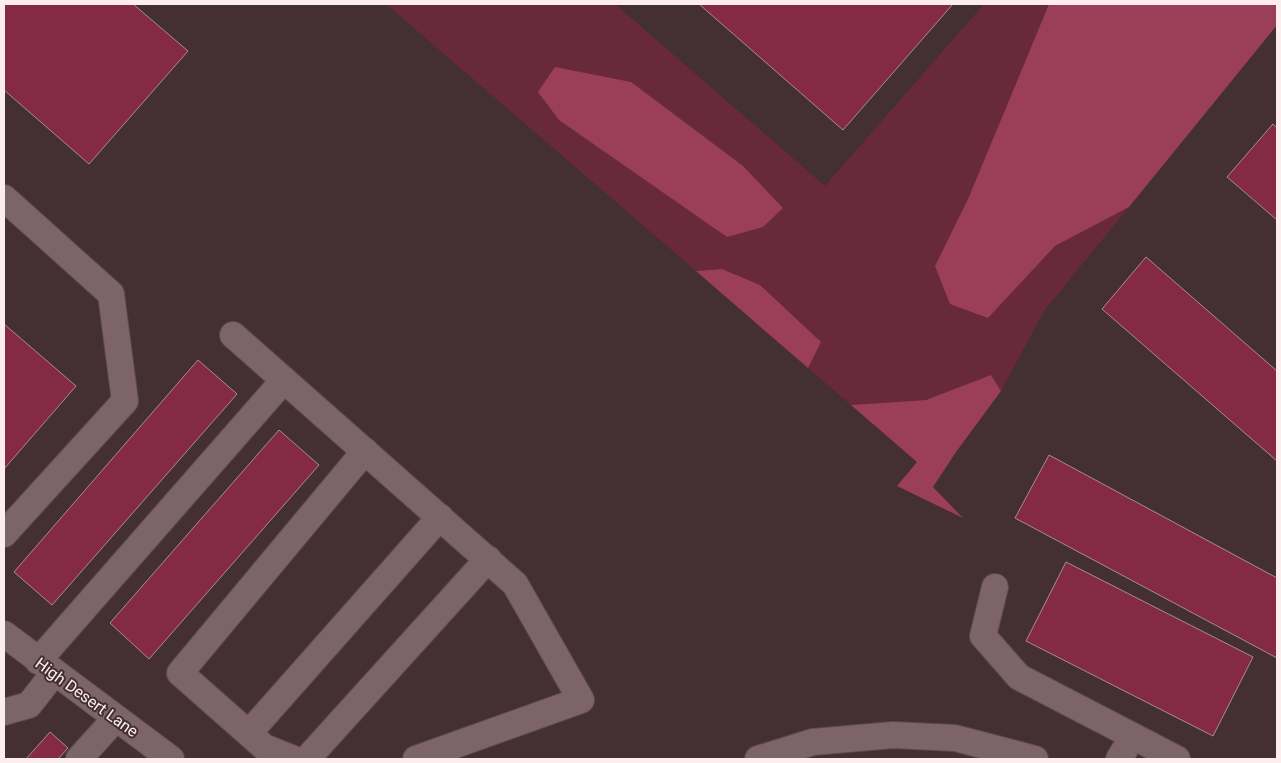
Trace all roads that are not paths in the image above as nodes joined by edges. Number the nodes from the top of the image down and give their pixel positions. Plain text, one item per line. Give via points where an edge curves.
1 (4, 198) edge
2 (233, 335) dead end
3 (284, 380) junction
4 (365, 451) junction
5 (440, 517) junction
6 (4, 534) edge
7 (488, 559) junction
8 (995, 587) dead end
9 (4, 634) edge
10 (46, 667) junction
11 (4, 712) edge
12 (116, 718) junction
13 (248, 733) junction
14 (1132, 736) junction
15 (79, 759) edge
16 (171, 759) edge
17 (294, 759) edge
18 (307, 759) edge
19 (416, 759) edge
20 (758, 759) edge
21 (1035, 759) edge
22 (1119, 759) edge
23 (1178, 759) edge

1 - 6 street via 111,294 125,401
2 - 3 street
3 - 4 street
3 - 10 street
4 - 5 street
4 - 13 street via 180,673
5 - 7 street
5 - 13 street
7 - 18 street
7 - 19 street via 516,584 581,700
8 - 14 street via 983,636 1019,677
9 - 10 street, High Desert Lane
10 - 11 street via 30,705
10 - 12 street, High Desert Lane
12 - 15 street
12 - 16 street, High Desert Lane
13 - 17 street via 264,748
14 - 22 street
14 - 23 street
20 - 21 street via 813,742 894,735 955,738

